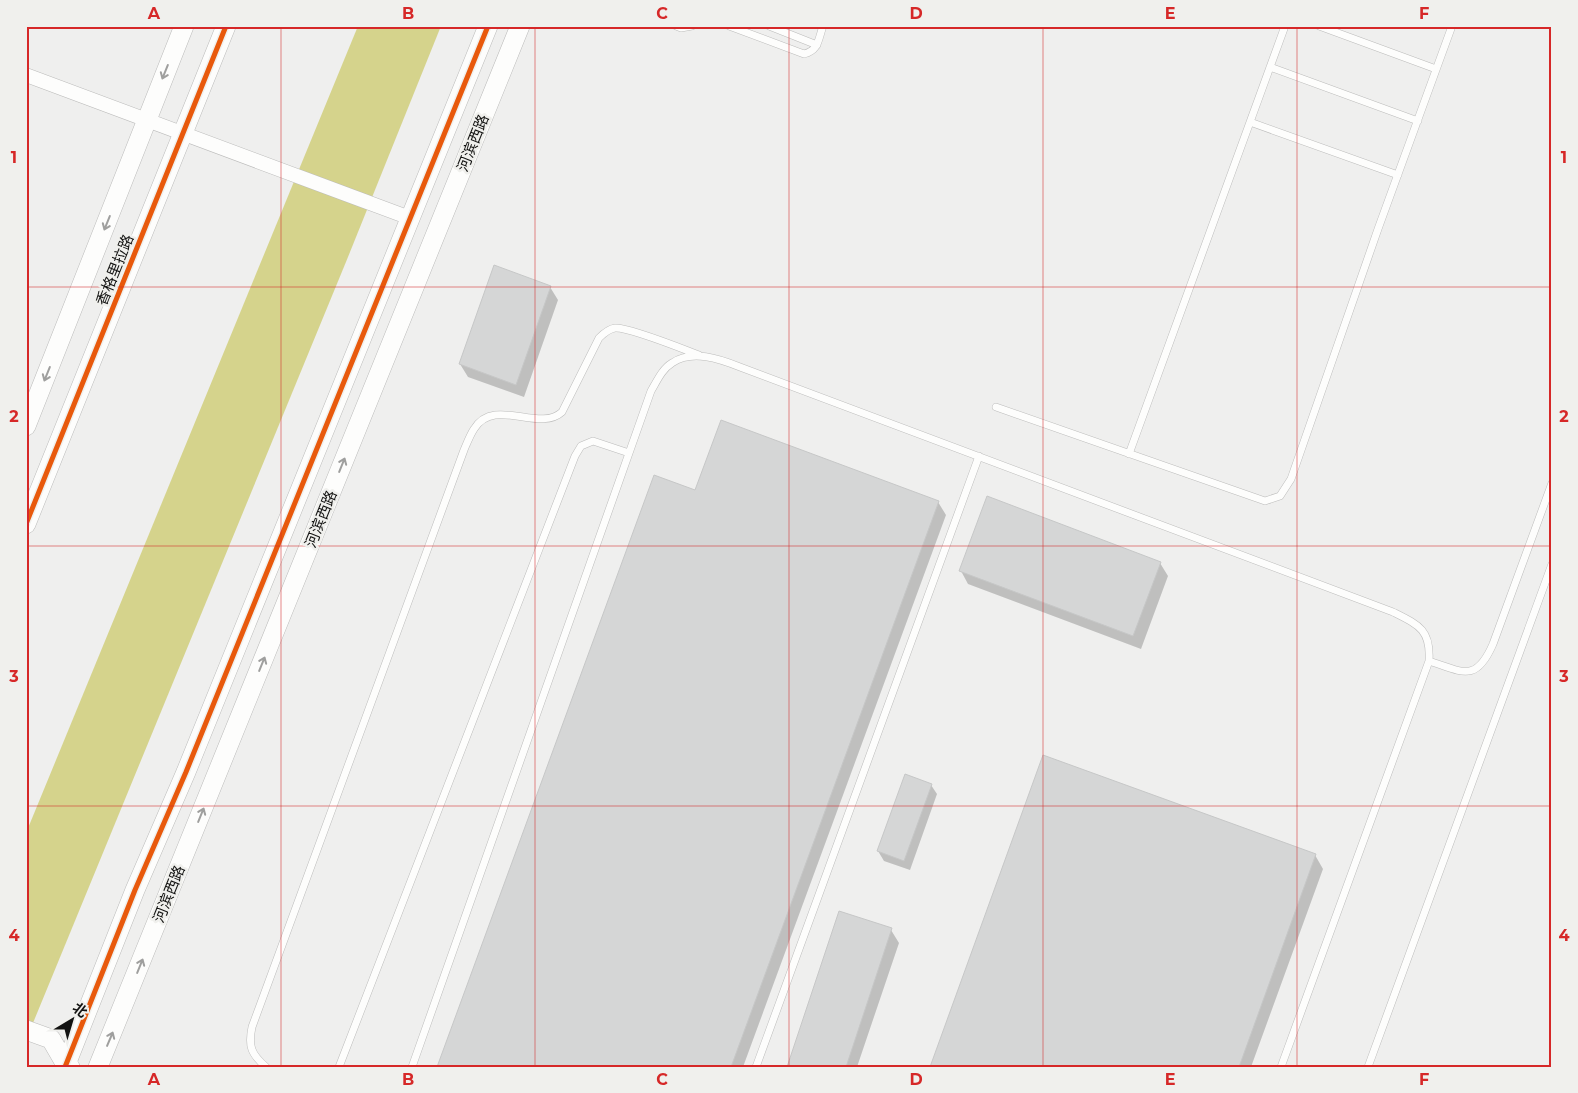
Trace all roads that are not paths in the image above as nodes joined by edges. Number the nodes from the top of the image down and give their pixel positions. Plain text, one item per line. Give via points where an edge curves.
1 (184, 26) edge
2 (226, 26) edge
3 (488, 26) edge
4 (520, 26) edge
5 (676, 26) edge
6 (692, 26) edge
7 (729, 26) edge
8 (769, 26) edge
9 (824, 26) edge
10 (1285, 26) edge
11 (1319, 26) edge
12 (1452, 26) edge
13 (817, 45) junction
14 (1270, 67) junction
15 (1436, 69) junction
16 (26, 75) edge
17 (148, 120) junction
18 (1418, 120) junction
19 (1250, 122) junction
20 (183, 134) junction
21 (1398, 175) junction
22 (410, 218) junction
23 (702, 356) junction
24 (996, 408) dead end
25 (26, 426) edge
26 (629, 453) junction
27 (1129, 454) junction
28 (979, 456) junction
29 (1552, 483) edge
30 (26, 524) edge
31 (1552, 564) edge
32 (1429, 661) junction
33 (32, 1032) edge
34 (65, 1066) edge
35 (98, 1067) edge
36 (266, 1067) edge
37 (339, 1067) edge
38 (412, 1067) edge
39 (756, 1067) edge
40 (1281, 1067) edge
41 (1368, 1067) edge

1 -> 17 street, 香格里拉路
2 - 20 street, 香格里拉路
3 - 22 street
35 -> 4 street, 河滨西路
5 - 6 lane
7 - 13 lane via 804,54 812,52
8 - 13 lane
9 - 13 lane
10 - 14 lane
11 - 15 lane
12 - 15 lane
14 - 18 lane
14 - 19 lane
15 - 18 lane
16 - 17 street
17 - 20 street
17 -> 25 street, 香格里拉路
18 - 21 lane
19 - 21 lane
19 - 27 lane
20 - 22 street
20 - 30 street, 香格里拉路
21 - 27 lane via 1291,479 1280,496 1265,501
22 - 34 street
23 - 26 lane via 673,362 662,373 651,391
23 - 28 lane via 740,367
23 - 36 lane via 615,328 598,338 562,412 556,418 498,414 484,419 475,427 252,1027 251,1049
24 - 27 lane
26 - 37 lane via 594,441 581,446 575,456
26 - 38 lane
28 - 32 lane via 1393,612 1422,630 1428,638
28 - 39 lane
29 - 32 lane via 1484,663 1477,669 1463,672
31 - 41 lane
32 - 40 lane
33 - 34 street via 51,1039

